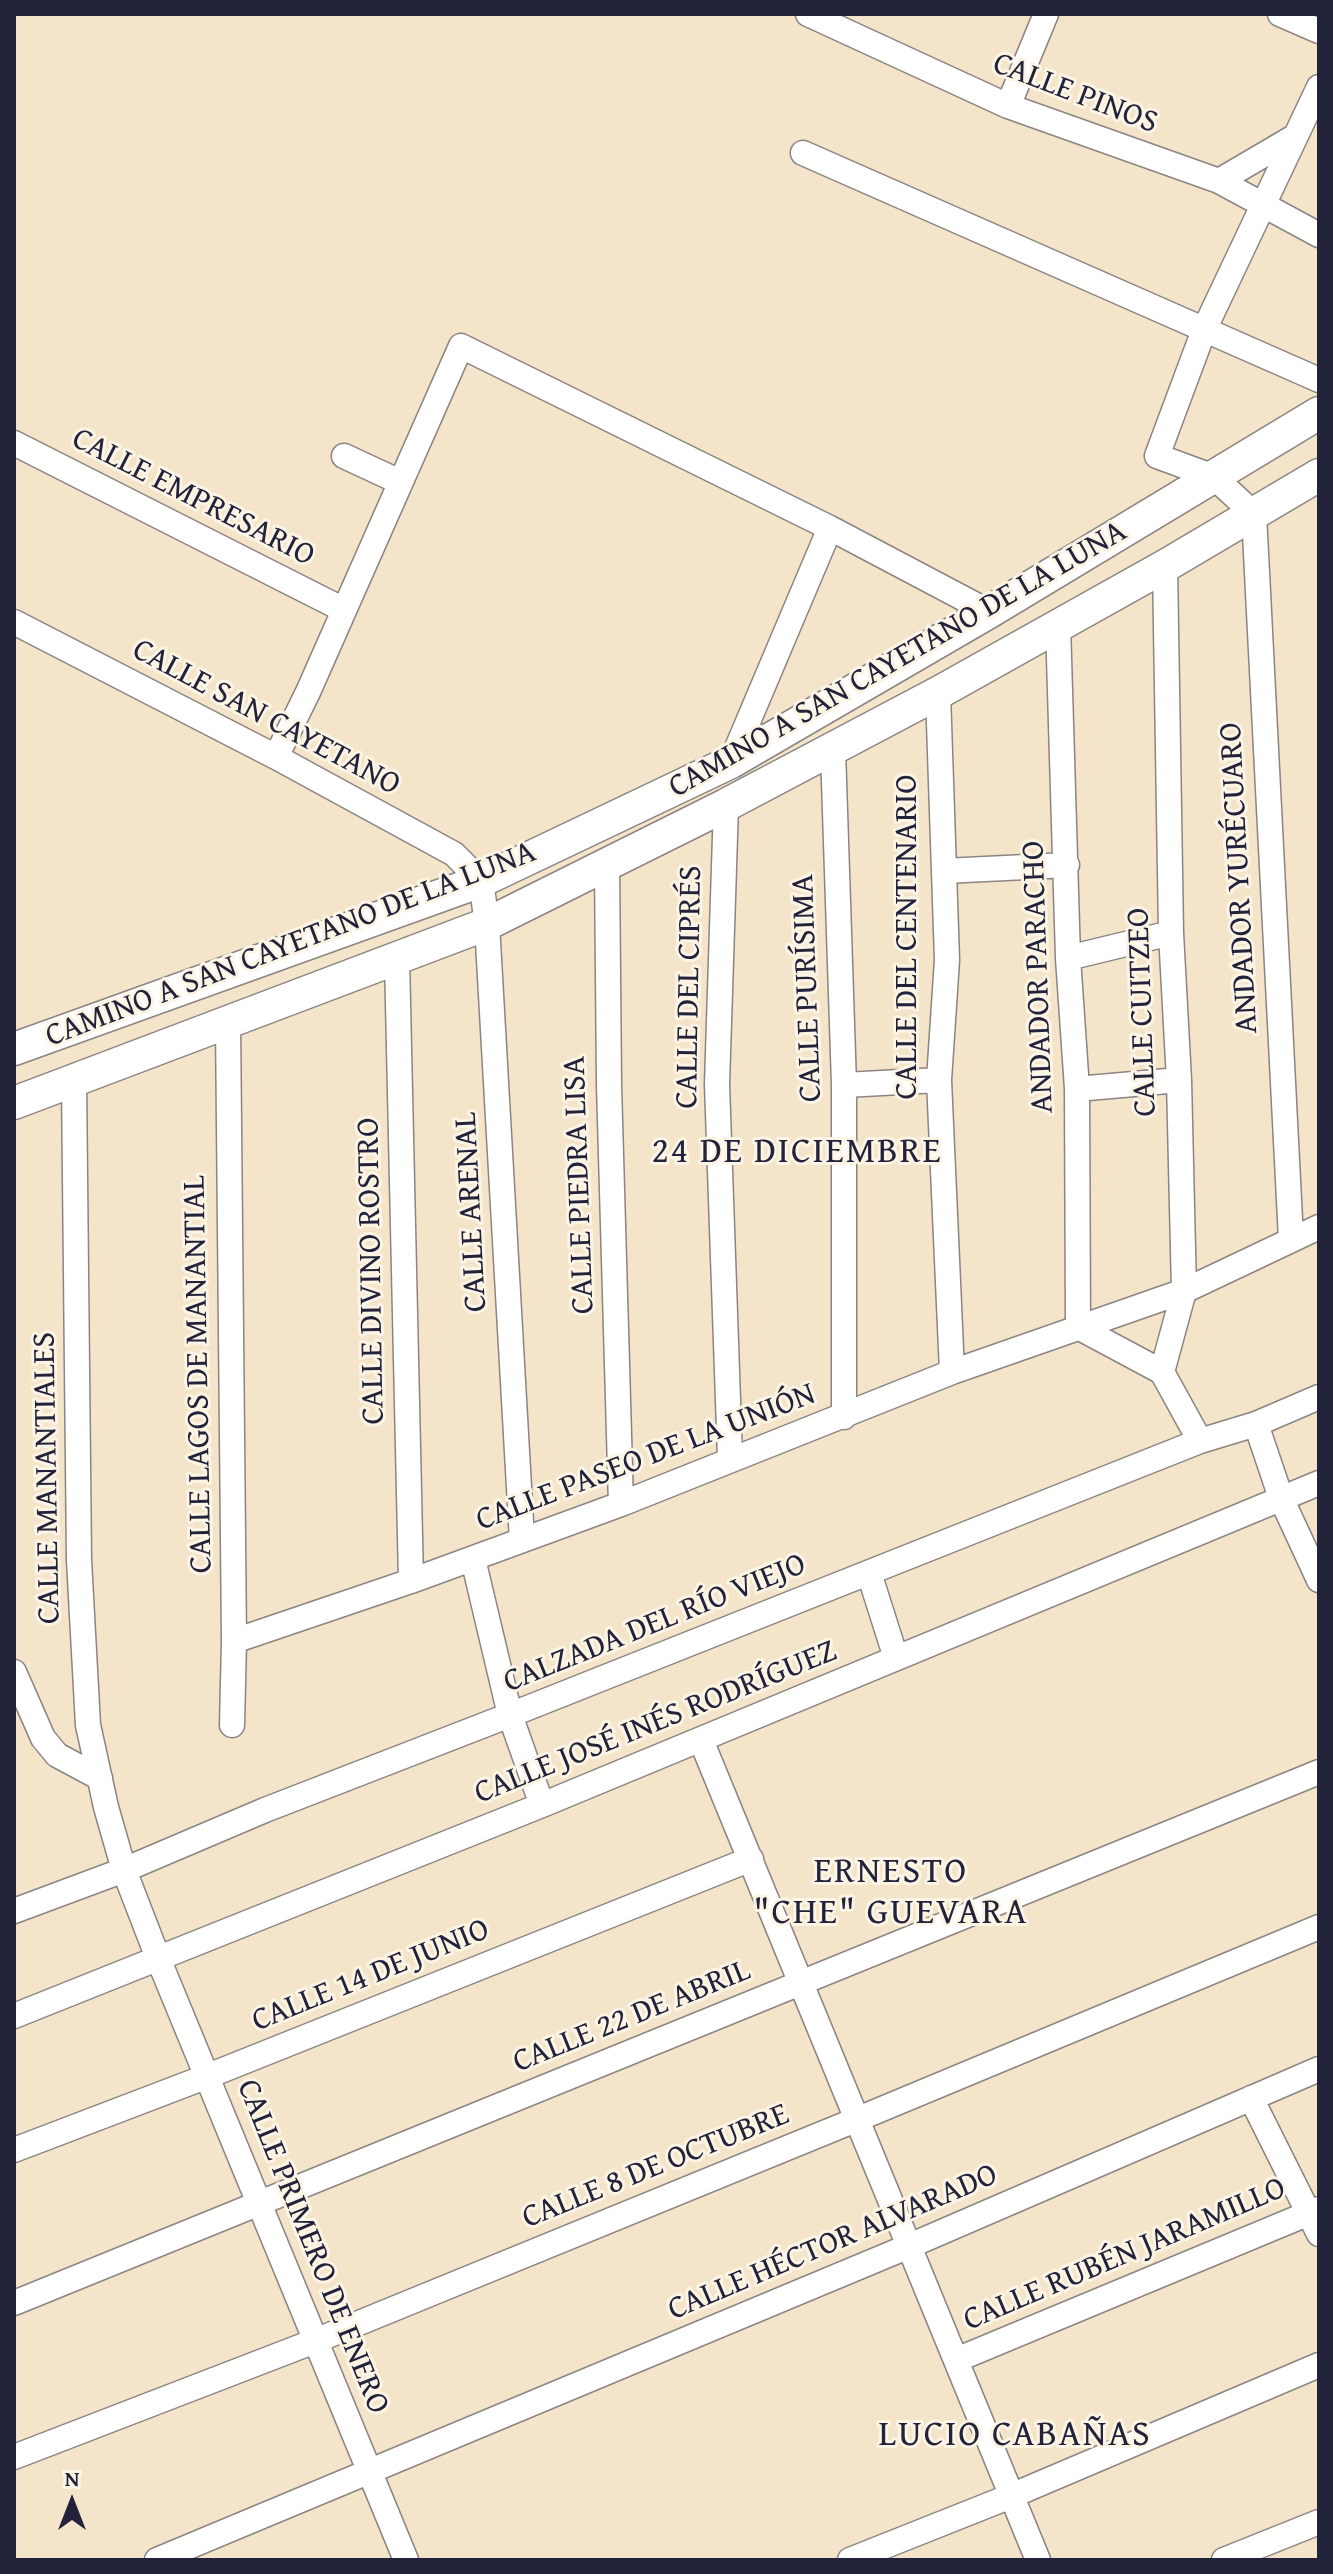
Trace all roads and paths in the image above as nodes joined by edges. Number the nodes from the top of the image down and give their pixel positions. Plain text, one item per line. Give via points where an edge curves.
1 (808, 14) edge
2 (1046, 14) edge
3 (1280, 14) edge
4 (1319, 31) edge
5 (1319, 87) edge
6 (1008, 106) junction
7 (1294, 137) junction
8 (803, 153) dead end
9 (1219, 181) junction
10 (1262, 206) junction
11 (1319, 235) edge
12 (1204, 330) junction
13 (1319, 380) edge
14 (1319, 413) edge
15 (14, 443) edge
16 (344, 456) dead end
17 (1319, 475) edge
18 (1214, 477) junction
19 (400, 482) junction
20 (1254, 514) junction
21 (830, 528) junction
22 (1165, 566) junction
23 (344, 610) junction
24 (989, 612) junction
25 (14, 622) edge
26 (1058, 624) junction
27 (938, 693) junction
28 (833, 750) junction
29 (276, 757) junction
30 (731, 762) junction
31 (726, 805) junction
32 (607, 864) junction
33 (1067, 865) junction
34 (944, 871) junction
35 (481, 881) junction
36 (487, 924) junction
37 (1171, 933) junction
38 (1068, 958) junction
39 (397, 959) junction
40 (228, 1022) junction
41 (14, 1049) edge
42 (74, 1080) junction
43 (939, 1080) junction
44 (1179, 1080) junction
45 (844, 1085) junction
46 (1077, 1089) junction
47 (14, 1103) edge
48 (1319, 1227) edge
49 (1291, 1239) junction
50 (1184, 1291) junction
51 (1078, 1327) junction
52 (952, 1372) junction
53 (1162, 1372) junction
54 (1319, 1397) edge
55 (844, 1417) junction
56 (1256, 1424) junction
57 (1200, 1441) junction
58 (730, 1458) junction
59 (1319, 1483) edge
60 (1281, 1498) junction
61 (621, 1504) junction
62 (522, 1540) junction
63 (473, 1559) junction
64 (869, 1573) junction
65 (1319, 1580) edge
66 (411, 1581) junction
67 (234, 1641) junction
68 (896, 1658) junction
69 (14, 1672) edge
70 (510, 1715) junction
71 (232, 1725) dead end
72 (701, 1740) junction
73 (1319, 1772) edge
74 (100, 1778) junction
75 (542, 1805) junction
76 (751, 1859) junction
77 (124, 1870) junction
78 (14, 1911) edge
79 (1319, 1927) edge
80 (158, 1958) junction
81 (802, 1982) junction
82 (14, 2016) edge
83 (1319, 2069) edge
84 (208, 2076) junction
85 (1251, 2098) junction
86 (858, 2119) junction
87 (14, 2150) edge
88 (260, 2204) junction
89 (1316, 2219) edge
90 (907, 2247) junction
91 (14, 2303) edge
92 (315, 2341) junction
93 (956, 2360) junction
94 (1319, 2365) edge
95 (14, 2457) edge
96 (370, 2473) junction
97 (1011, 2496) junction
98 (1319, 2522) edge
99 (157, 2560) edge
100 (406, 2560) edge
101 (850, 2560) edge
102 (1038, 2560) edge
103 (1224, 2560) edge

1 - 6 street, CALLE PINOS
2 - 6 street
3 - 4 street
5 - 7 street
6 - 9 street, CALLE PINOS
7 - 9 street
7 - 10 street
8 - 12 street
9 - 10 street, CALLE PINOS
10 - 11 street, CALLE PINOS
10 - 12 street
12 - 13 street
12 - 18 street via 1157,456
14 - 18 street, CAMINO A SAN CAYETANO DE LA LUNA
15 - 23 street, CALLE EMPRESARIO
16 - 19 street
17 - 20 street, CAMINO A SAN CAYETANO DE LA LUNA
18 - 20 street
18 - 24 street, CAMINO A SAN CAYETANO DE LA LUNA
19 - 21 street via 461,346
19 - 23 street
20 - 22 street, CAMINO A SAN CAYETANO DE LA LUNA
20 - 49 street, ANDADOR YURÉCUARO
21 - 24 street
21 - 30 street
22 - 26 street, CAMINO A SAN CAYETANO DE LA LUNA
22 - 37 street, CALLE CUITZEO
23 - 29 street
24 - 30 street, CAMINO A SAN CAYETANO DE LA LUNA
25 - 29 street, CALLE SAN CAYETANO
26 - 27 street, CAMINO A SAN CAYETANO DE LA LUNA
26 - 33 street, ANDADOR PARACHO
27 - 28 street, CAMINO A SAN CAYETANO DE LA LUNA
27 - 34 street, CALLE DEL CENTENARIO
28 - 31 street, CAMINO A SAN CAYETANO DE LA LUNA
28 - 45 street, CALLE PURÍSIMA
29 - 35 street, CALLE SAN CAYETANO via 454,854
30 - 35 street, CAMINO A SAN CAYETANO DE LA LUNA
31 - 32 street, CAMINO A SAN CAYETANO DE LA LUNA
31 - 58 street, CALLE DEL CIPRÉS via 717,1084
32 - 36 street, CAMINO A SAN CAYETANO DE LA LUNA
32 - 61 street, CALLE PIEDRA LISA
33 - 34 street
33 - 38 street, ANDADOR PARACHO
34 - 43 street, CALLE DEL CENTENARIO via 947,960
35 - 36 street, CALLE ARENAL
35 - 41 street, CAMINO A SAN CAYETANO DE LA LUNA
36 - 39 street, CAMINO A SAN CAYETANO DE LA LUNA
36 - 62 street, CALLE ARENAL
37 - 38 street
37 - 44 street, CALLE CUITZEO
38 - 46 street, ANDADOR PARACHO
39 - 40 street, CAMINO A SAN CAYETANO DE LA LUNA
39 - 66 street, CALLE DIVINO ROSTRO
40 - 42 street, CAMINO A SAN CAYETANO DE LA LUNA
40 - 67 street, CALLE LAGOS DE MANANTIAL
42 - 47 street, CAMINO A SAN CAYETANO DE LA LUNA
42 - 74 street, CALLE MANANTIALES via 79,1560 88,1725
43 - 45 street
43 - 52 street, CALLE DEL CENTENARIO
44 - 46 street
44 - 50 street, CALLE CUITZEO
45 - 55 street, CALLE PURÍSIMA
46 - 51 street, ANDADOR PARACHO
48 - 49 street, CALLE PASEO DE LA UNIÓN
49 - 50 street, CALLE PASEO DE LA UNIÓN
50 - 51 street, CALLE PASEO DE LA UNIÓN
50 - 53 street, CALLE CUITZEO
51 - 52 street, CALLE PASEO DE LA UNIÓN
51 - 53 street
52 - 55 street, CALLE PASEO DE LA UNIÓN
53 - 57 street
54 - 56 street, CALZADA DEL RÍO VIEJO
55 - 58 street, CALLE PASEO DE LA UNIÓN
56 - 57 street, CALZADA DEL RÍO VIEJO
56 - 60 street
57 - 64 street, CALZADA DEL RÍO VIEJO
58 - 61 street, CALLE PASEO DE LA UNIÓN
59 - 60 street, CALLE JOSÉ INÉS RODRÍGUEZ
60 - 65 street
60 - 68 street, CALLE JOSÉ INÉS RODRÍGUEZ
61 - 62 street, CALLE PASEO DE LA UNIÓN
62 - 63 street, CALLE PASEO DE LA UNIÓN
63 - 66 street, CALLE PASEO DE LA UNIÓN
63 - 70 street
64 - 68 street
64 - 70 street, CALZADA DEL RÍO VIEJO
66 - 67 street, CALLE PASEO DE LA UNIÓN
67 - 71 street, CALLE LAGOS DE MANANTIAL
68 - 72 street, CALLE JOSÉ INÉS RODRÍGUEZ
69 - 74 street via 43,1738 57,1755
70 - 75 street
70 - 77 street, CALZADA DEL RÍO VIEJO
72 - 75 street, CALLE JOSÉ INÉS RODRÍGUEZ
72 - 76 street
73 - 81 street, CALLE 22 DE ABRIL
74 - 77 street, CALLE MANANTIALES
75 - 80 street, CALLE JOSÉ INÉS RODRÍGUEZ
76 - 81 street
76 - 84 street, CALLE 14 DE JUNIO
77 - 78 street, CALZADA DEL RÍO VIEJO
77 - 80 street, CALLE PRIMERO DE ENERO
79 - 86 street, CALLE 8 DE OCTUBRE
80 - 82 street, CALLE JOSÉ INÉS RODRÍGUEZ
80 - 84 street, CALLE PRIMERO DE ENERO
81 - 86 street
81 - 88 street, CALLE 22 DE ABRIL
83 - 85 street, CALLE HÉCTOR ALVARADO
84 - 87 street, CALLE 14 DE JUNIO
84 - 88 street, CALLE PRIMERO DE ENERO
85 - 89 street
85 - 90 street, CALLE HÉCTOR ALVARADO
86 - 90 street
86 - 92 street, CALLE 8 DE OCTUBRE
88 - 91 street, CALLE 22 DE ABRIL
88 - 92 street, CALLE PRIMERO DE ENERO
89 - 93 street, CALLE RUBÉN JARAMILLO
90 - 93 street
90 - 96 street, CALLE HÉCTOR ALVARADO
92 - 95 street, CALLE 8 DE OCTUBRE
92 - 96 street, CALLE PRIMERO DE ENERO
93 - 97 street
94 - 97 street
96 - 99 street, CALLE HÉCTOR ALVARADO
96 - 100 street, CALLE PRIMERO DE ENERO
97 - 101 street
97 - 102 street
98 - 103 street

